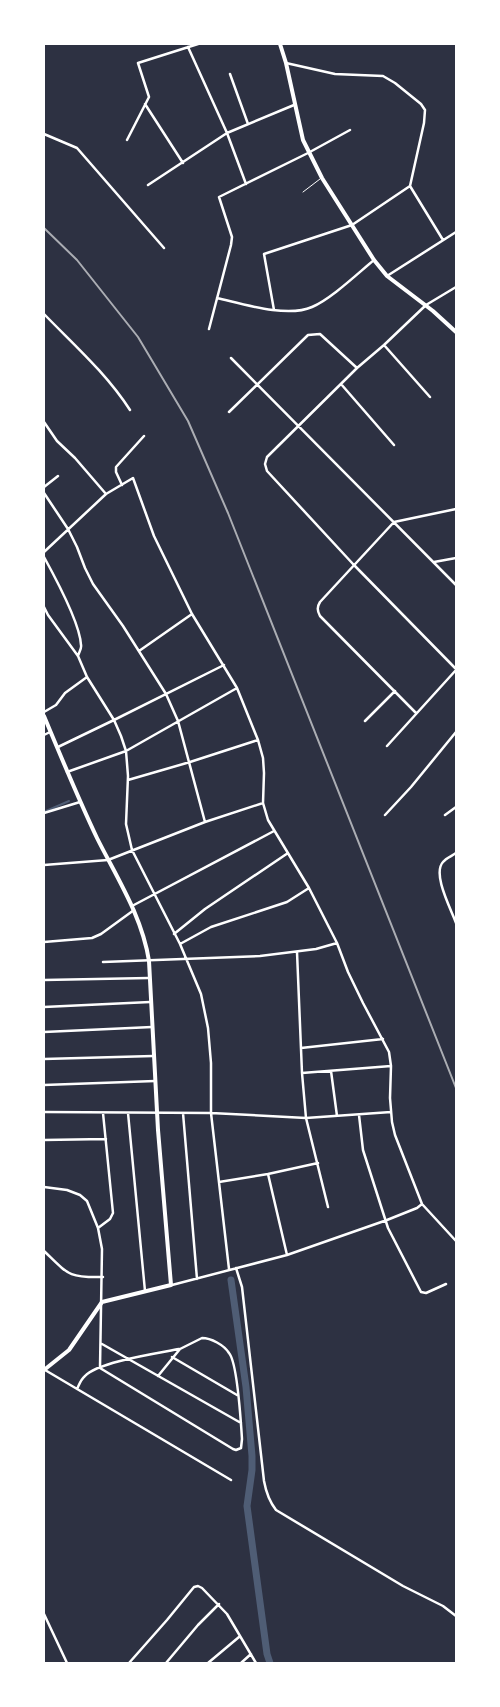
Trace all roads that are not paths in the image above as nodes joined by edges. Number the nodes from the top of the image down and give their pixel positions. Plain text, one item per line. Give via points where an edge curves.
1 (198, 44) edge
2 (280, 44) edge
3 (188, 47) junction
4 (286, 63) junction
5 (230, 74) dead end
6 (145, 104) junction
7 (294, 105) junction
8 (248, 124) junction
9 (350, 130) dead end
10 (44, 134) edge
11 (227, 134) junction
12 (127, 140) dead end
13 (308, 153) junction
14 (183, 163) junction
15 (322, 178) junction
16 (246, 184) junction
17 (148, 186) dead end
18 (410, 186) junction
19 (302, 192) dead end
20 (352, 225) junction
21 (456, 232) edge
22 (443, 240) junction
23 (164, 248) dead end
24 (374, 260) junction
25 (387, 276) junction
26 (456, 287) edge
27 (217, 298) junction
28 (426, 305) junction
29 (274, 310) junction
30 (44, 314) edge
31 (209, 329) dead end
32 (456, 332) edge
33 (384, 345) junction
34 (231, 358) dead end
35 (356, 368) junction
36 (341, 384) junction
37 (258, 385) junction
38 (430, 397) dead end
39 (130, 410) dead end
40 (229, 412) dead end
41 (44, 423) edge
42 (299, 426) junction
43 (144, 436) dead end
44 (394, 445) dead end
45 (58, 476) dead end
46 (122, 485) junction
47 (44, 487) edge
48 (44, 494) edge
49 (106, 494) junction
50 (456, 509) edge
51 (394, 522) junction
52 (68, 529) junction
53 (44, 552) edge
54 (44, 557) edge
55 (456, 558) edge
56 (434, 562) junction
57 (353, 564) junction
58 (456, 585) edge
59 (44, 607) edge
60 (192, 614) junction
61 (139, 651) junction
62 (78, 656) junction
63 (224, 665) junction
64 (456, 670) edge
65 (86, 677) junction
66 (237, 688) junction
67 (395, 691) junction
68 (166, 694) junction
69 (416, 713) junction
70 (44, 714) edge
71 (114, 720) junction
72 (178, 721) junction
73 (366, 721) dead end
74 (50, 732) junction
75 (456, 732) edge
76 (44, 734) edge
77 (258, 740) junction
78 (58, 746) junction
79 (387, 746) dead end
80 (126, 751) junction
81 (190, 762) junction
82 (67, 772) junction
83 (128, 780) junction
84 (80, 802) junction
85 (264, 803) junction
86 (456, 807) edge
87 (44, 813) edge
88 (384, 815) dead end
89 (445, 816) dead end
90 (205, 822) junction
91 (274, 831) junction
92 (132, 850) junction
93 (288, 853) junction
94 (456, 853) edge
95 (108, 860) junction
96 (44, 865) edge
97 (309, 888) junction
98 (155, 894) junction
99 (133, 908) junction
100 (456, 923) edge
101 (174, 934) junction
102 (44, 942) edge
103 (337, 943) junction
104 (180, 944) junction
105 (297, 952) junction
106 (187, 959) junction
107 (149, 961) junction
108 (103, 962) dead end
109 (149, 978) junction
110 (44, 980) edge
111 (150, 1002) junction
112 (44, 1007) edge
113 (152, 1027) junction
114 (44, 1032) edge
115 (383, 1039) junction
116 (301, 1048) junction
117 (153, 1056) junction
118 (44, 1059) edge
119 (392, 1066) junction
120 (331, 1070) junction
121 (302, 1073) junction
122 (155, 1081) junction
123 (44, 1085) edge
124 (44, 1112) edge
125 (391, 1112) junction
126 (103, 1113) junction
127 (128, 1113) junction
128 (156, 1113) junction
129 (183, 1113) junction
130 (211, 1113) junction
131 (359, 1115) junction
132 (337, 1116) junction
133 (306, 1118) junction
134 (106, 1139) junction
135 (44, 1140) edge
136 (318, 1163) junction
137 (268, 1174) junction
138 (219, 1182) junction
139 (44, 1187) edge
140 (422, 1204) junction
141 (328, 1207) dead end
142 (387, 1220) junction
143 (98, 1228) junction
144 (456, 1241) edge
145 (44, 1251) edge
146 (287, 1255) junction
147 (236, 1268) junction
148 (229, 1269) junction
149 (103, 1277) junction
150 (197, 1279) junction
151 (446, 1284) dead end
152 (171, 1285) junction
153 (145, 1291) junction
154 (102, 1302) junction
155 (102, 1344) junction
156 (180, 1349) junction
157 (172, 1357) junction
158 (128, 1358) junction
159 (100, 1368) junction
160 (44, 1370) edge
161 (158, 1376) junction
162 (77, 1390) junction
163 (237, 1395) junction
164 (240, 1423) junction
165 (231, 1480) dead end
166 (219, 1604) junction
167 (44, 1614) edge
168 (456, 1616) edge
169 (239, 1637) junction
170 (251, 1654) junction
171 (67, 1663) edge
172 (129, 1663) edge
173 (166, 1663) edge
174 (208, 1663) edge
175 (241, 1663) edge
176 (256, 1663) edge

1 - 3 street
2 - 4 street
3 - 6 street via 138,63 149,97
3 - 11 street
4 - 7 street
4 - 18 street via 336,74 383,76 421,104 425,110 424,123
5 - 8 street
6 - 12 street
6 - 14 street
7 - 8 street
7 - 13 street
8 - 11 street
9 - 13 street
10 - 23 street via 77,148
11 - 14 street
11 - 16 street
13 - 15 street
13 - 16 street
14 - 17 street
15 - 19 lane
15 - 20 street
16 - 27 street via 219,197 232,236
18 - 20 street
18 - 22 street
20 - 24 street
20 - 29 street via 264,254
21 - 22 street
22 - 25 street
24 - 25 street
24 - 29 street via 311,308
25 - 28 street
26 - 28 street
27 - 29 street
27 - 31 street
28 - 32 street
28 - 33 street
30 - 39 street via 100,371
33 - 35 street
33 - 38 street
34 - 37 street
35 - 36 street
35 - 37 street via 320,334 308,335
36 - 42 street
36 - 44 street
37 - 40 street
37 - 42 street
41 - 49 street via 57,442
42 - 51 street
42 - 57 street via 267,457 267,471
43 - 46 street via 116,467
45 - 47 street
46 - 49 street
46 - 60 street via 133,478 154,536
48 - 52 street
49 - 52 street
50 - 51 street
51 - 56 street
51 - 57 street
52 - 53 street
52 - 61 street via 93,584
54 - 62 street via 76,626 82,646
55 - 56 street
56 - 58 street
57 - 64 street
57 - 67 street via 320,602 318,611
59 - 62 street
60 - 61 street
60 - 63 street
61 - 68 street
62 - 65 street
63 - 66 street
63 - 68 street
64 - 69 street
65 - 70 street
65 - 71 street
66 - 72 street
66 - 77 street
67 - 69 street
67 - 73 street
68 - 71 street
68 - 72 street
69 - 79 street
70 - 74 street
71 - 78 street
71 - 80 street
72 - 80 street
72 - 81 street
74 - 76 street
74 - 78 street
75 - 88 street
77 - 81 street
77 - 85 street via 263,758
78 - 82 street
80 - 82 street
80 - 83 street
81 - 83 street
81 - 90 street
82 - 84 street
83 - 92 street via 126,824
84 - 87 street
84 - 95 street
85 - 90 street
85 - 91 street
86 - 89 street
90 - 92 street
91 - 93 street
91 - 98 street
92 - 95 street
92 - 98 street
93 - 97 street
93 - 101 street
94 - 100 street via 443,862 440,869 440,878
95 - 96 street
95 - 99 street
97 - 103 street
97 - 104 street via 287,902 211,927
98 - 99 street
98 - 101 street
99 - 102 street via 92,938
99 - 107 street
101 - 104 street
103 - 105 street
103 - 115 street via 348,972
104 - 106 street
105 - 106 street
105 - 116 street
106 - 107 street
106 - 130 street via 201,994 208,1028
107 - 108 street
107 - 109 street
109 - 110 street
109 - 111 street
111 - 112 street
111 - 113 street
113 - 114 street
113 - 117 street
115 - 116 street
115 - 119 street
116 - 121 street
117 - 118 street
117 - 122 street
119 - 120 street
119 - 125 street
120 - 121 street
120 - 132 street
121 - 133 street
122 - 123 street
122 - 128 street
124 - 126 street
125 - 131 street
125 - 140 street via 395,1135
126 - 127 street
126 - 134 street
127 - 128 street
127 - 153 street
128 - 129 street
128 - 152 street
129 - 130 street
129 - 150 street
130 - 133 street
130 - 138 street
131 - 132 street
131 - 142 street via 362,1150
132 - 133 street
133 - 136 street
134 - 135 street
134 - 143 street via 113,1213
136 - 137 street
136 - 141 street
137 - 138 street
137 - 146 street
138 - 148 street
139 - 143 street via 80,1195 87,1201
140 - 142 street
140 - 144 street
142 - 146 street
142 - 151 street via 421,1292
143 - 149 street
145 - 149 street via 72,1275
146 - 147 street
147 - 148 street
147 - 168 street via 242,1287 264,1481 271,1503 276,1510 300,1525
148 - 150 street
149 - 154 street
150 - 152 street
152 - 153 street
153 - 154 street
154 - 155 street
154 - 160 street via 69,1350
155 - 158 street
155 - 159 street
156 - 157 street
156 - 158 street
156 - 163 street via 202,1338 212,1340 229,1352
157 - 161 street
157 - 163 street
158 - 159 street
158 - 161 street
159 - 162 street via 84,1376
159 - 164 street via 232,1449 239,1450 242,1445
160 - 162 street
161 - 164 street
162 - 165 street
163 - 164 street
166 - 169 street
166 - 172 street via 196,1586
166 - 173 street
167 - 171 street
169 - 170 street
169 - 174 street
170 - 175 street
170 - 176 street

